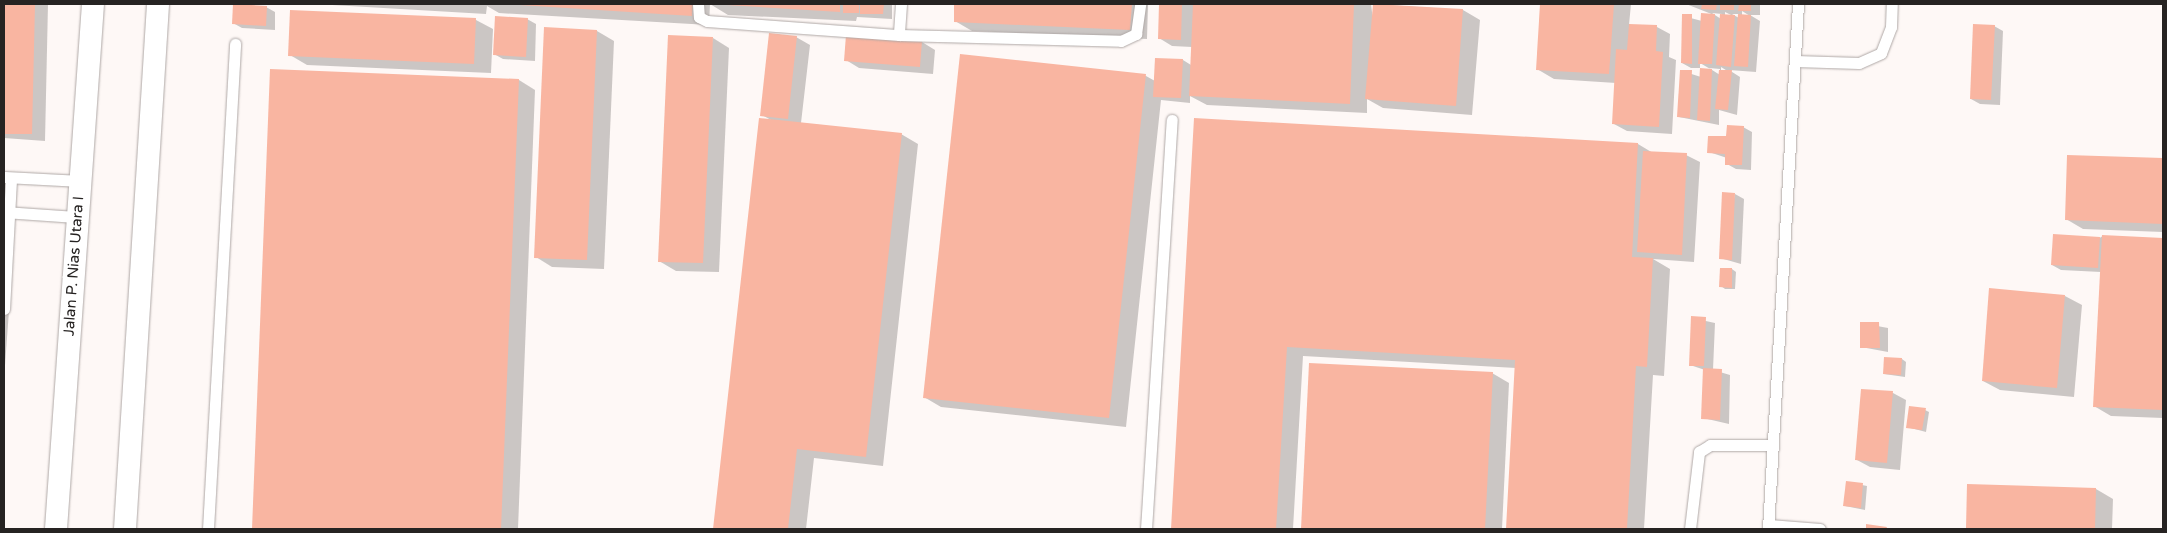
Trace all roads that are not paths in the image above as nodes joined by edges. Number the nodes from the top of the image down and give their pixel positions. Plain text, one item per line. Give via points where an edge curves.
1 (93, 4) edge
2 (158, 4) edge
3 (698, 4) edge
4 (901, 4) edge
5 (1140, 4) edge
6 (1798, 4) edge
7 (1892, 4) edge
8 (899, 34) junction
9 (235, 44) dead end
10 (1795, 61) junction
11 (1172, 120) dead end
12 (7, 178) edge
13 (81, 181) junction
14 (7, 212) edge
15 (76, 217) junction
16 (4, 309) edge
17 (1773, 445) junction
18 (1769, 527) edge
19 (56, 529) edge
20 (124, 529) edge
21 (208, 529) edge
22 (1146, 529) edge
23 (1690, 529) edge
24 (1820, 529) edge

1 - 13 street, Jalan P. Nias Utara I
2 - 20 street
3 - 8 lane via 699,17 706,21
4 - 8 lane
5 - 8 lane via 1136,34 1121,42
6 - 10 lane
7 - 10 lane via 1891,28 1881,53 1859,63
9 - 21 lane
10 - 17 lane
11 - 22 lane
12 - 13 lane
12 - 14 lane
13 - 15 street, Jalan P. Nias Utara I
14 - 15 lane
14 - 16 lane
15 - 19 street, Jalan P. Nias Utara I
17 - 18 lane
17 - 23 lane via 1710,445 1699,452
18 - 24 lane

